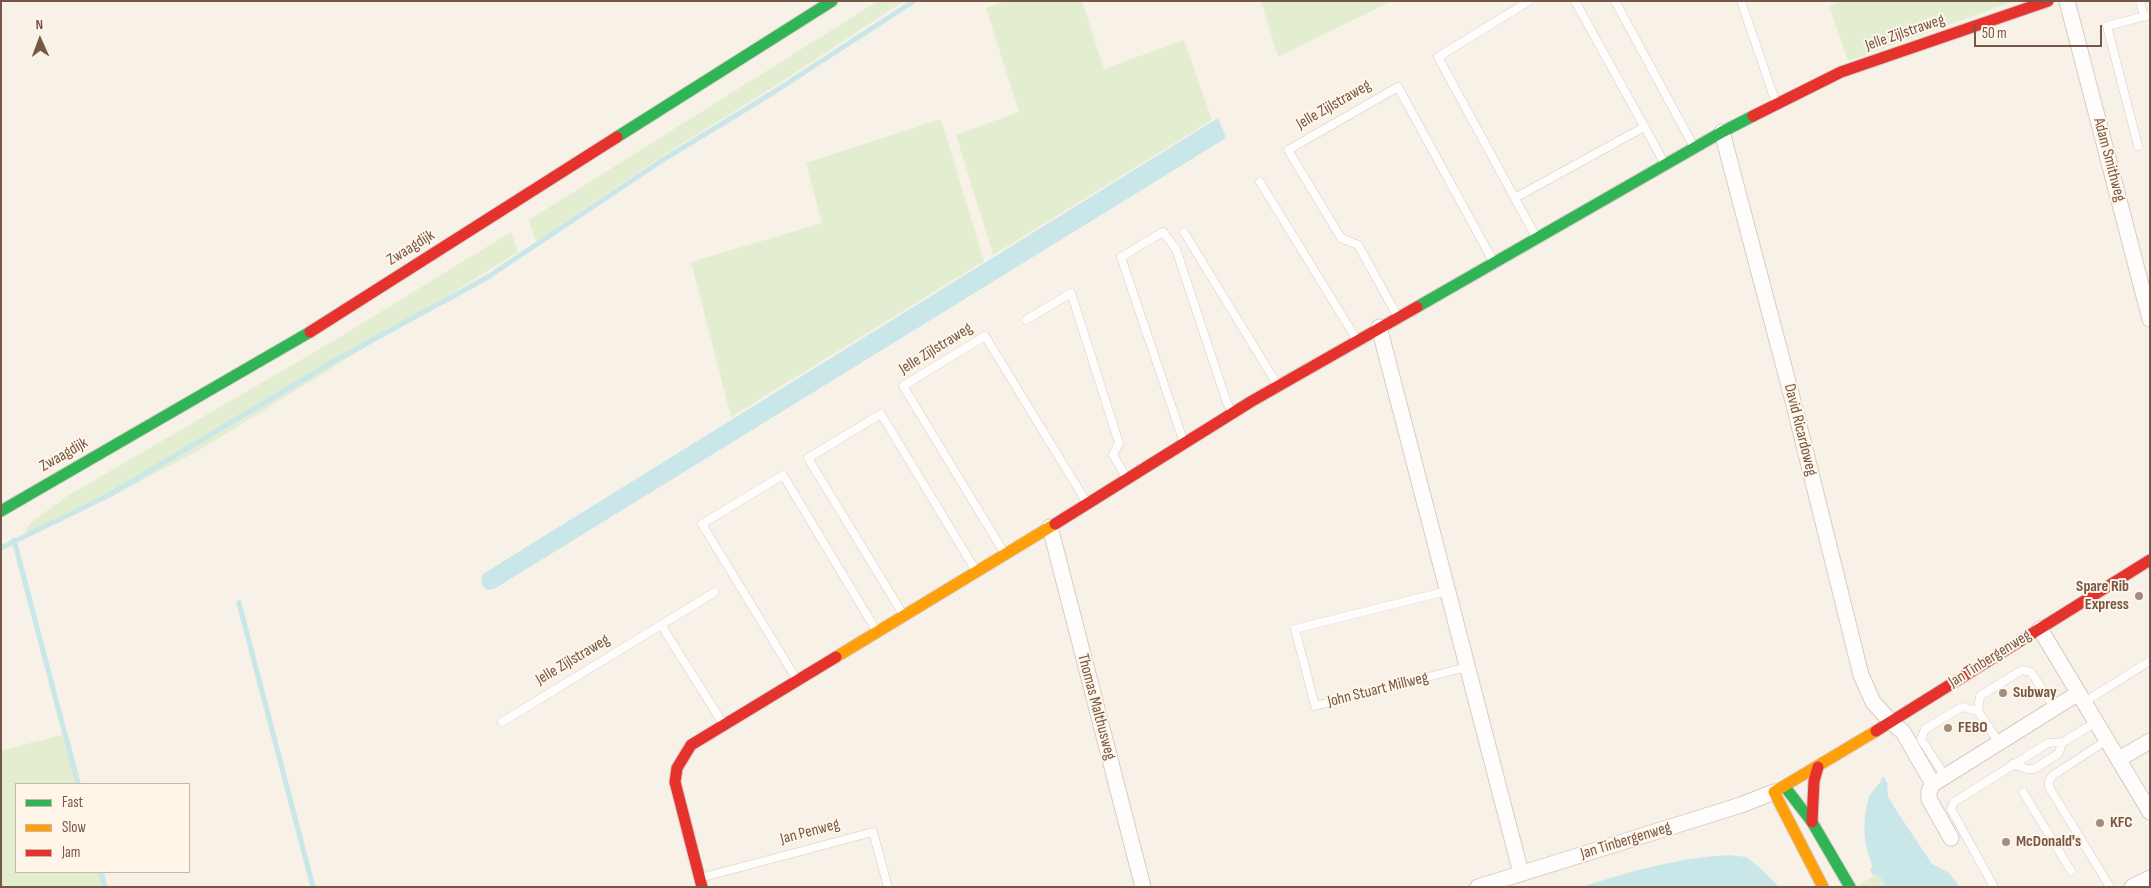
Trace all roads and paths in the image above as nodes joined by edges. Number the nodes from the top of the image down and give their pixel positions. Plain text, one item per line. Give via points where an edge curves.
1 (832, 1) edge
2 (1529, 1) edge
3 (1575, 1) edge
4 (1615, 1) edge
5 (1742, 1) edge
6 (2048, 1) edge
7 (2068, 1) edge
8 (2140, 1) edge
9 (2147, 16) edge
10 (1777, 104) junction
11 (1644, 127) junction
12 (1722, 132) junction
13 (2138, 146) dead end
14 (1694, 148) junction
15 (1665, 164) junction
16 (1260, 182) dead end
17 (1515, 198) junction
18 (1184, 232) dead end
19 (1536, 237) junction
20 (1493, 262) junction
21 (1398, 317) junction
22 (2150, 319) edge
23 (1026, 320) dead end
24 (1380, 327) junction
25 (1356, 340) junction
26 (1278, 386) junction
27 (1233, 413) junction
28 (1184, 443) junction
29 (1127, 479) junction
30 (1087, 503) junction
31 (1, 511) edge
32 (1050, 526) junction
33 (1005, 554) junction
34 (2150, 560) edge
35 (976, 571) junction
36 (1448, 591) junction
37 (715, 592) dead end
38 (904, 616) junction
39 (661, 625) junction
40 (2040, 629) junction
41 (877, 632) junction
42 (2150, 661) edge
43 (1467, 667) junction
44 (797, 680) junction
45 (2080, 698) junction
46 (2054, 707) junction
47 (1978, 711) junction
48 (1890, 721) junction
49 (502, 722) dead end
50 (2096, 723) junction
51 (724, 725) junction
52 (2107, 740) junction
53 (2150, 741) edge
54 (2063, 742) junction
55 (1999, 743) junction
56 (2118, 759) junction
57 (2012, 764) junction
58 (1818, 767) junction
59 (677, 768) joint
60 (1939, 780) junction
61 (1780, 789) junction
62 (2023, 792) dead end
63 (2150, 812) edge
64 (1812, 822) junction
65 (1950, 838) dead end
66 (2071, 871) dead end
67 (1521, 873) junction
68 (2150, 878) edge
69 (701, 882) edge
70 (888, 887) edge
71 (1143, 887) edge
72 (1478, 887) edge
73 (1823, 887) edge
74 (1850, 887) edge
75 (1994, 887) edge
76 (2110, 887) edge
77 (2132, 887) edge

1 - 31 street, Zwaagdijk via 304,336
2 - 17 lane via 1438,57
3 - 11 lane
4 - 14 lane
5 - 10 lane
6 - 10 street, Jelle Zijlstraweg via 1840,72
7 - 22 street, Adam Smithweg
8 - 9 lane
9 - 13 lane via 2107,26
10 - 12 street, Jelle Zijlstraweg
11 - 15 lane
11 - 17 lane
12 - 14 street, Jelle Zijlstraweg
12 - 48 street, David Ricardoweg via 1861,675 1873,702
14 - 15 street, Jelle Zijlstraweg
15 - 19 street, Jelle Zijlstraweg
16 - 25 lane
17 - 19 lane
18 - 26 lane
19 - 20 street, Jelle Zijlstraweg
20 - 21 street, Jelle Zijlstraweg
20 - 21 lane, Jelle Zijlstraweg via 1398,87 1288,150 1341,238 1358,246
21 - 24 street, Jelle Zijlstraweg
23 - 29 lane via 1071,293 1119,444 1112,455
24 - 25 street, Jelle Zijlstraweg
24 - 36 street
25 - 26 street, Jelle Zijlstraweg
26 - 27 street, Jelle Zijlstraweg
27 - 28 street, Jelle Zijlstraweg
27 - 28 lane via 1176,249 1163,232 1121,257
28 - 29 street, Jelle Zijlstraweg
29 - 30 street, Jelle Zijlstraweg
30 - 32 street, Jelle Zijlstraweg
30 - 33 lane, Jelle Zijlstraweg via 985,336 911,381 903,386
32 - 33 street, Jelle Zijlstraweg
32 - 71 street, Thomas Malthusweg
33 - 35 street, Jelle Zijlstraweg
34 - 40 street, Jan Tinbergenweg
35 - 38 street, Jelle Zijlstraweg
35 - 38 lane via 881,414 808,458
36 - 43 street
36 - 43 lane, John Stuart Millweg via 1295,629 1315,706
37 - 39 lane, Jelle Zijlstraweg
38 - 41 street, Jelle Zijlstraweg
39 - 49 lane, Jelle Zijlstraweg
39 - 51 lane
40 - 45 street, Jan Tinbergenweg
40 - 48 street, Jan Tinbergenweg
41 - 44 street, Jelle Zijlstraweg
41 - 44 lane via 783,475 702,524
42 - 45 lane
43 - 67 street
44 - 51 street, Jelle Zijlstraweg
45 - 46 street
45 - 50 street, Jan Tinbergenweg
46 - 47 lane via 2031,672 2022,670 1980,696
46 - 55 street
47 - 55 lane
47 - 60 lane via 1962,707 1922,734 1921,740
48 - 58 street, Jan Tinbergenweg
48 - 60 street via 1904,732
50 - 52 street, Jan Tinbergenweg
50 - 54 lane
51 - 59 street, Jelle Zijlstraweg via 691,745
52 - 56 street, Jan Tinbergenweg
52 - 76 lane via 2052,776 2049,787
53 - 56 street
54 - 57 lane via 2048,743
54 - 57 lane via 2058,754 2034,769
55 - 60 street
56 - 63 street, Jan Tinbergenweg
57 - 75 lane via 1962,796 1951,809
58 - 61 street, Jan Tinbergenweg
58 - 64 street via 1814,780
59 - 69 street, Jan Penweg via 675,782
60 - 65 street via 1929,791 1928,799
61 - 64 street
61 - 67 street, Jan Tinbergenweg via 1742,805
61 - 73 street
62 - 66 lane
64 - 74 street
67 - 72 street, Jan Tinbergenweg
68 - 77 street
69 - 70 lane, Jan Penweg via 873,832

